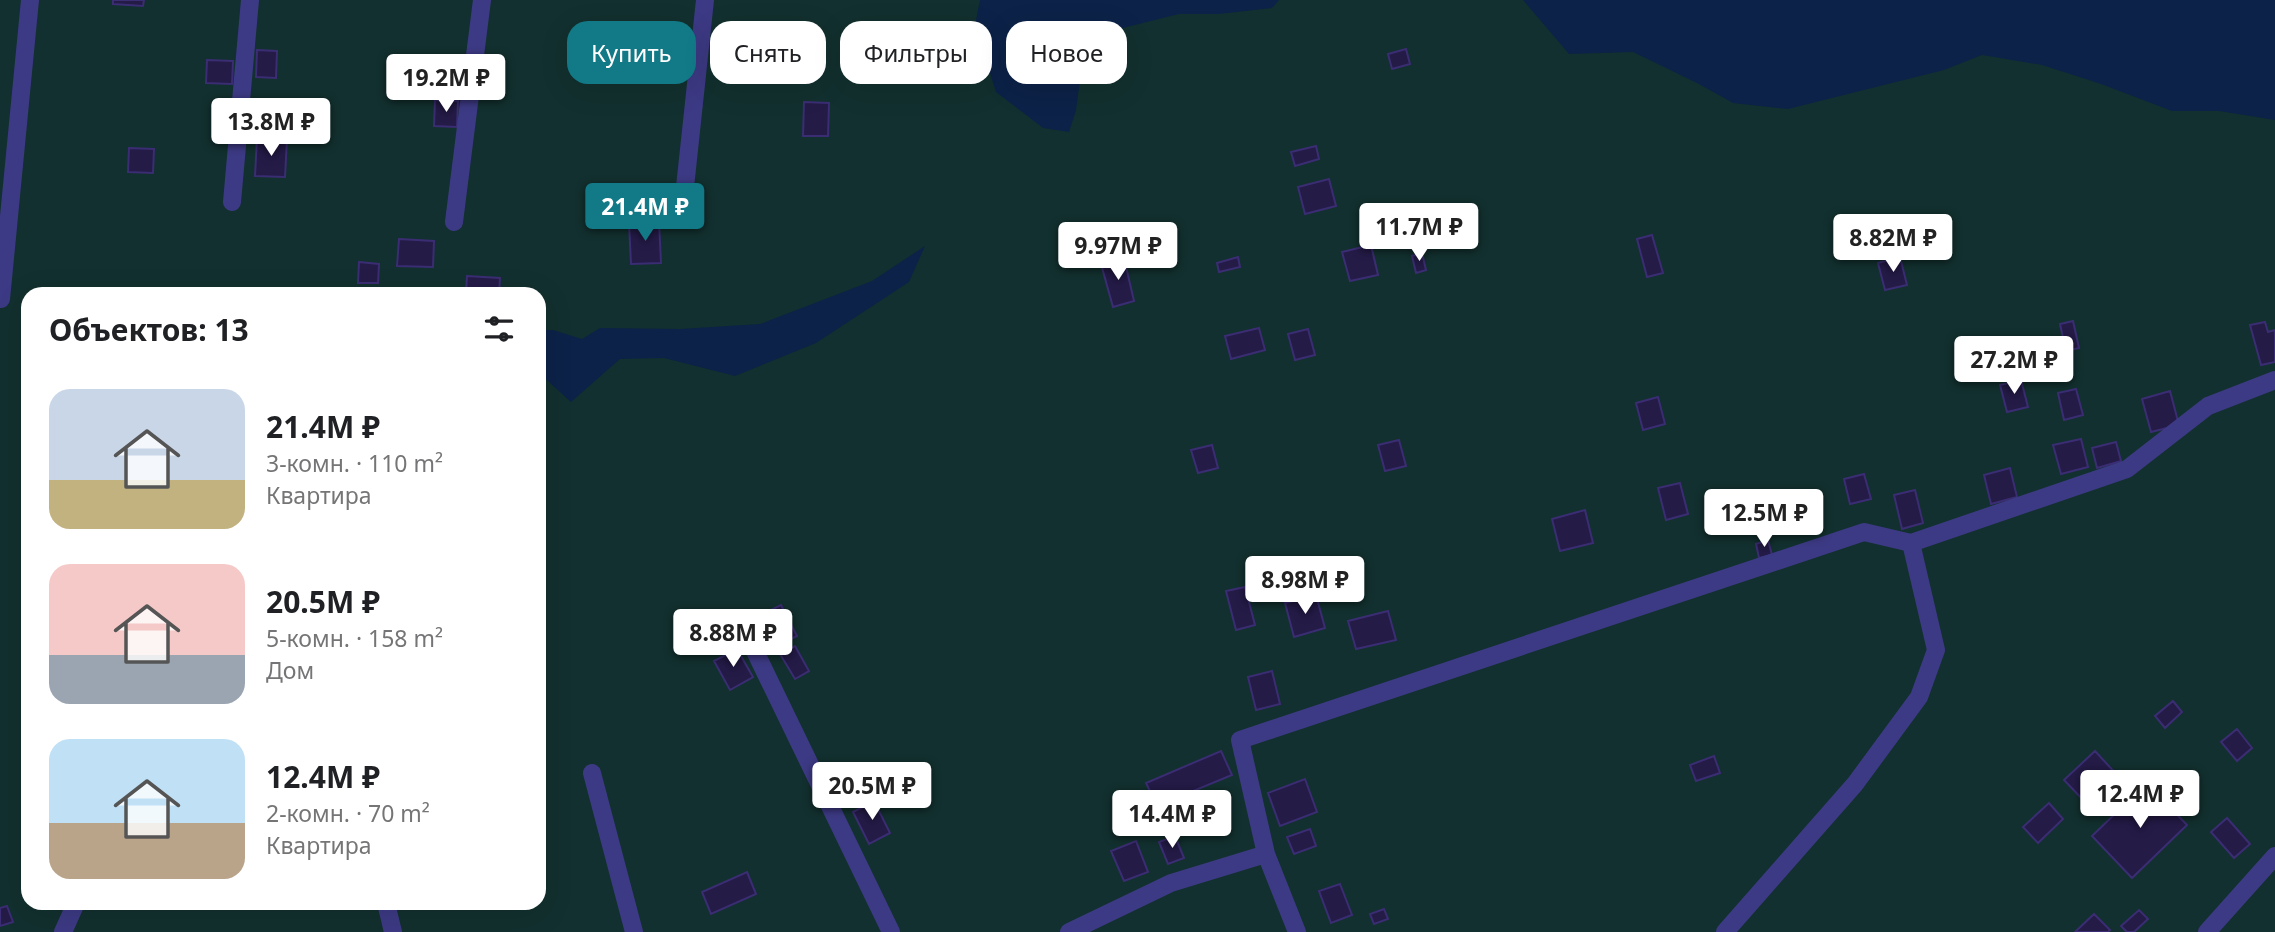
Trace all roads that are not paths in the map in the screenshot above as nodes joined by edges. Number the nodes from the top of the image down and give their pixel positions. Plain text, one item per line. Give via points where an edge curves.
1 (30, 0) edge
2 (250, 0) edge
3 (482, 0) edge
4 (705, 0) edge
5 (685, 187) dead end
6 (232, 202) dead end
7 (454, 222) dead end
8 (1, 299) edge
9 (2275, 380) edge
10 (1911, 542) junction
11 (752, 645) dead end
12 (592, 773) dead end
13 (1266, 854) junction
14 (2275, 856) edge
15 (73, 910) edge
16 (388, 910) edge
17 (63, 932) edge
18 (393, 932) edge
19 (634, 932) edge
20 (891, 932) edge
21 (1069, 932) edge
22 (1297, 932) edge
23 (1725, 932) edge
24 (2207, 932) edge

1 - 8 lane
2 - 6 lane
3 - 7 lane
4 - 5 lane
9 - 10 lane via 2208,406 2127,469
10 - 13 lane via 1864,533 1240,740
10 - 23 lane via 1936,650 1919,697 1855,784
11 - 20 lane
12 - 19 lane
13 - 21 lane via 1171,883
13 - 22 lane
14 - 24 lane
15 - 17 lane
16 - 18 lane

